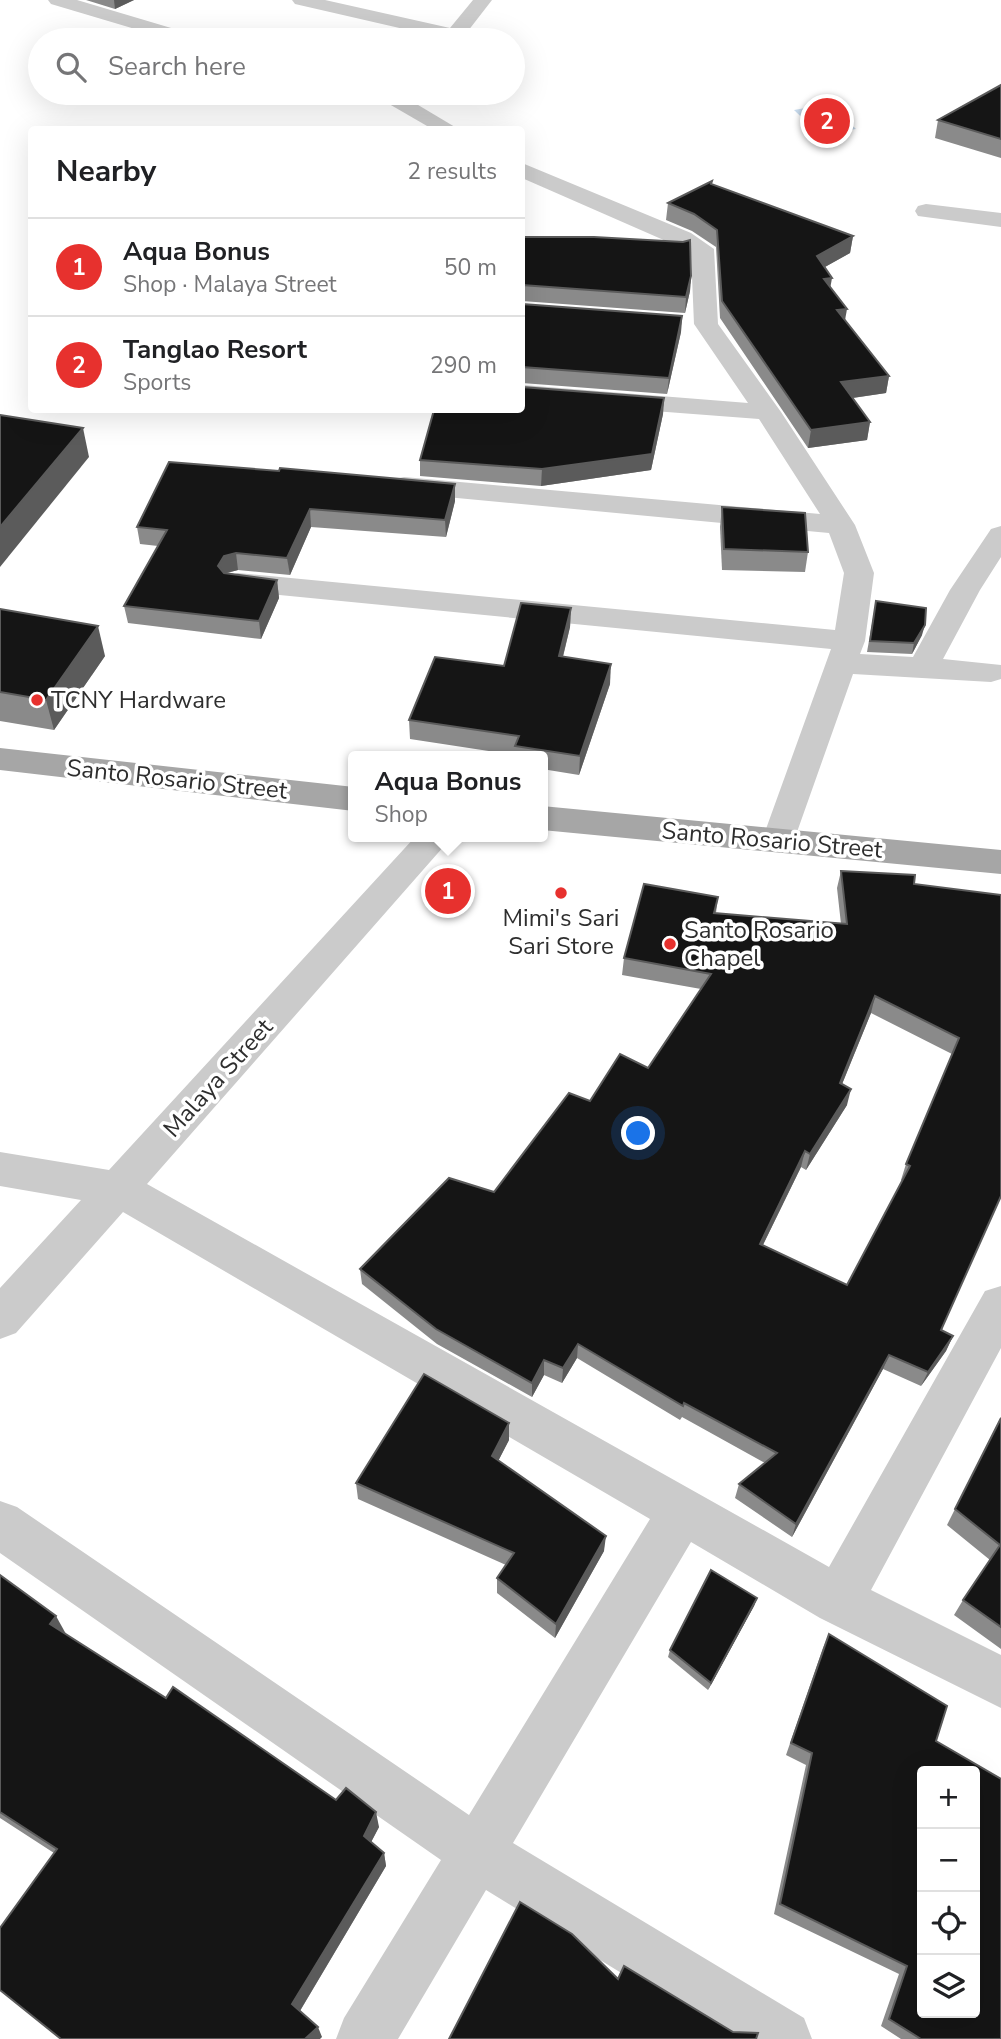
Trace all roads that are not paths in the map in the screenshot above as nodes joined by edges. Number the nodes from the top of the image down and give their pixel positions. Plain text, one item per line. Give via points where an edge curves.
1 (57, 0) edge
2 (301, 0) edge
3 (483, 0) edge
4 (327, 3) edge
5 (151, 28) edge
6 (417, 28) edge
7 (461, 28) edge
8 (406, 105) edge
9 (427, 116) junction
10 (415, 126) edge
11 (443, 126) edge
12 (525, 171) edge
13 (926, 211) dead end
14 (1001, 220) edge
15 (646, 246) edge
16 (702, 248) junction
17 (680, 322) edge
18 (706, 324) junction
19 (525, 393) edge
20 (768, 412) junction
21 (382, 483) edge
22 (841, 525) junction
23 (1001, 535) edge
24 (238, 582) edge
25 (845, 652) junction
26 (923, 668) junction
27 (992, 672) dead end
28 (0, 759) edge
29 (348, 798) edge
30 (548, 819) edge
31 (779, 840) junction
32 (431, 842) edge
33 (1001, 862) edge
34 (0, 1169) edge
35 (119, 1189) junction
36 (1001, 1305) edge
37 (0, 1319) edge
38 (682, 1510) junction
39 (0, 1524) edge
40 (838, 1600) junction
41 (1001, 1682) edge
42 (479, 1854) junction
43 (365, 2039) edge
44 (783, 2039) edge

1 - 5 street
2 - 4 street
3 - 7 street
4 - 6 street
8 - 9 street
9 - 10 street
9 - 11 street
12 - 16 street
13 - 14 street
15 - 16 street
16 - 18 street
17 - 18 street
18 - 20 street
19 - 20 street
20 - 22 street
21 - 22 street
22 - 25 street via 859,573
23 - 26 street
24 - 25 street
25 - 26 street
25 - 31 street
26 - 27 street
28 - 29 main road, Santo Rosario Street
30 - 31 main road, Santo Rosario Street
31 - 33 main road, Santo Rosario Street
32 - 35 street, Malaya Street
34 - 35 street
35 - 37 street, Malaya Street
35 - 38 street
36 - 40 street
38 - 40 street
38 - 42 street
39 - 42 street
40 - 41 street
42 - 43 street
42 - 44 street

